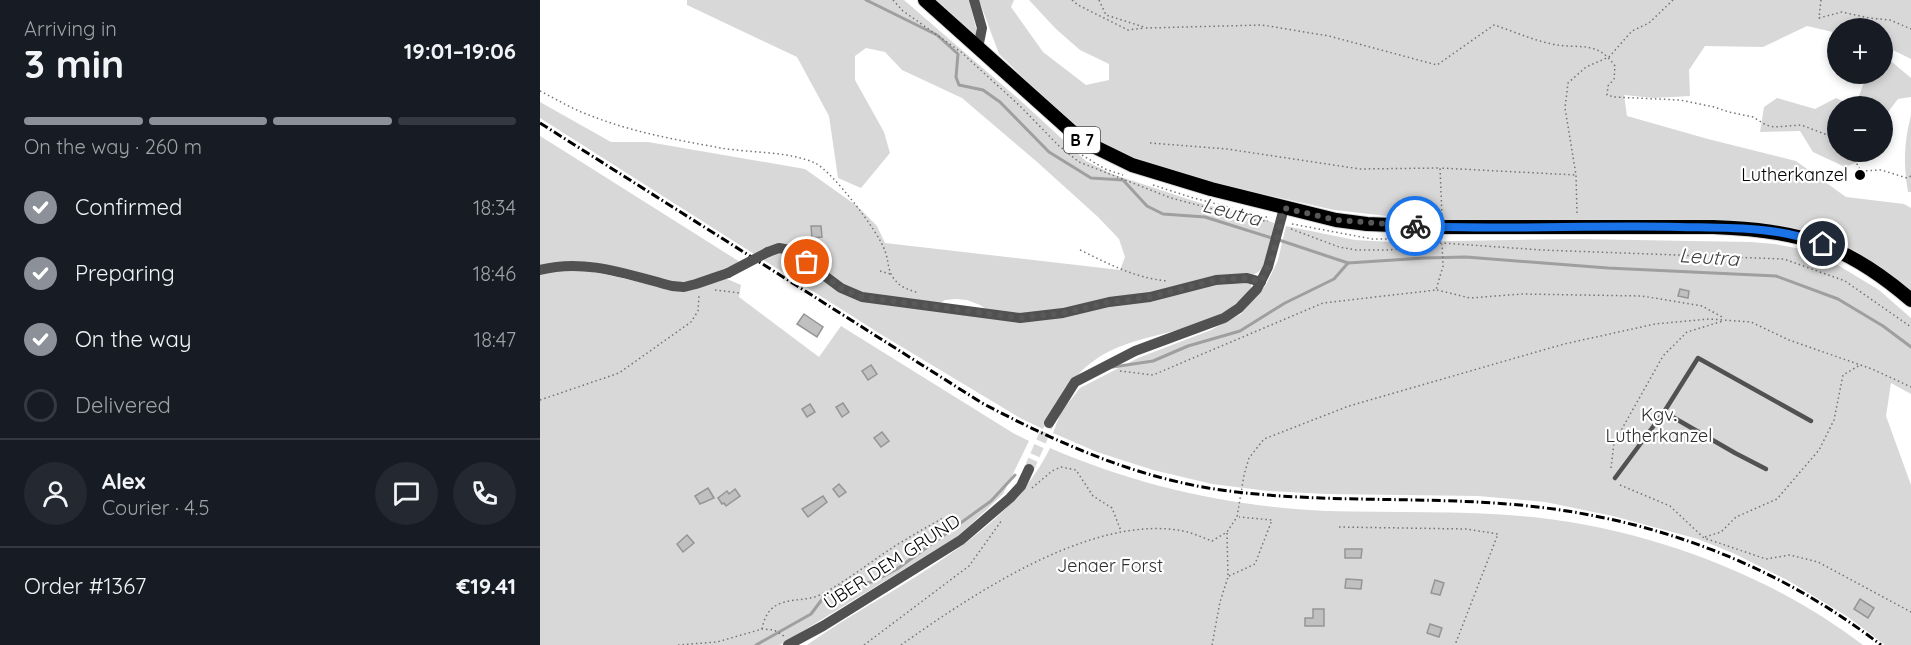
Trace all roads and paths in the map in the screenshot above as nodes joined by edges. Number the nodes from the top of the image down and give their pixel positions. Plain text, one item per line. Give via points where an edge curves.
1 (893, 0) edge
2 (925, 0) edge
3 (974, 0) edge
4 (1072, 0) edge
5 (1099, 0) edge
6 (1673, 0) edge
7 (1821, 0) edge
8 (1147, 28) junction
9 (1911, 28) edge
10 (978, 48) junction
11 (1609, 57) junction
12 (540, 91) edge
13 (1827, 135) edge
14 (1150, 143) dead end
15 (1856, 162) edge
16 (1440, 168) junction
17 (1576, 175) junction
18 (1911, 176) edge
19 (1281, 221) junction
20 (1577, 226) junction
21 (1442, 227) junction
22 (1442, 246) dead end
23 (1080, 250) dead end
24 (540, 270) edge
25 (880, 271) dead end
26 (890, 274) junction
27 (1169, 281) dead end
28 (1261, 282) junction
29 (1436, 290) junction
30 (699, 291) dead end
31 (922, 294) dead end
32 (1911, 300) edge
33 (1726, 320) junction
34 (1911, 327) edge
35 (1861, 365) junction
36 (1121, 371) dead end
37 (1911, 387) edge
38 (540, 400) edge
39 (1664, 412) junction
40 (1811, 422) dead end
41 (1049, 423) tunnel mouth
42 (1029, 469) tunnel mouth
43 (1766, 469) dead end
44 (1615, 478) junction
45 (1021, 486) junction
46 (1010, 498) junction
47 (1238, 517) junction
48 (1339, 527) dead end
49 (1121, 531) junction
50 (1227, 532) junction
51 (956, 534) dead end
52 (1704, 538) junction
53 (1228, 577) junction
54 (1911, 612) edge
55 (762, 629) junction
56 (786, 640) edge
57 (678, 645) edge
58 (864, 645) edge
59 (901, 645) edge
60 (1212, 645) edge
61 (1455, 645) edge

1 - 19 path via 961,52 1079,162 1171,198 1254,220
2 - 10 main road, B 7
3 - 10 street via 982,28
4 - 8 path via 1128,30
5 - 8 path via 1106,15
6 - 11 path via 1649,23 1632,31
7 - 9 path via 1819,18 1842,12 1890,20
8 - 11 path via 1262,25 1329,36 1437,64 1494,25 1553,45 1597,48
10 - 19 main road, B 7 via 1070,130 1109,156
11 - 13 path via 1615,66 1607,95 1680,100 1753,117 1774,127 1802,125
11 - 17 path via 1586,67 1568,83 1565,108
12 - 26 path via 588,115 643,132 815,163 829,171 876,232 886,252
14 - 16 path via 1227,149 1360,170
15 - 18 path via 1861,171
16 - 17 path
16 - 21 path
17 - 20 path
19 - 21 main road, B 7
19 - 28 street
19 - 34 path via 1288,229 1356,250 1442,243 1784,259 1845,280
20 - 21 main road, B 7
20 - 32 main road, B 7 via 1785,233 1836,249 1864,264
22 - 29 path via 1443,266
23 - 27 path via 1119,270
24 - 28 street, bridge via 587,265 684,287 728,273 779,248 790,250 841,288 862,297 1009,317 1046,315 1150,297 1216,280 1247,278
25 - 26 path
26 - 31 path via 906,289
28 - 41 street via 1239,308 1224,318 1135,351 1075,382
29 - 33 path via 1470,298 1522,294 1642,296 1702,306
29 - 36 path via 1323,303 1153,375
30 - 38 path via 698,311 691,322 619,373
33 - 35 path via 1751,322
33 - 44 path via 1687,332 1663,356 1614,443 1611,467
33 - 47 path via 1655,324 1564,344 1349,406 1264,439 1249,458
35 - 37 path
35 - 52 path via 1842,375 1834,420 1819,450 1777,499 1736,517 1721,532
39 - 40 lane via 1698,358
39 - 43 lane
39 - 44 lane
42 - 45 street, ÜBER DEM GRUND
44 - 52 path via 1621,486 1670,506
45 - 46 street, ÜBER DEM GRUND
45 - 49 path via 1030,490 1060,467 1077,470 1093,496 1112,508
46 - 56 street, ÜBER DEM GRUND via 961,540 823,626
46 - 58 path via 1001,524 969,566
47 - 50 path
47 - 53 path via 1272,520 1255,564
48 - 61 path via 1498,534
49 - 50 path via 1179,530 1212,541
49 - 59 path via 1056,552 955,607
50 - 53 path
51 - 55 path via 944,518 819,595 773,606
52 - 54 path via 1766,559 1790,555 1818,562
53 - 60 path
55 - 56 path via 774,630
55 - 57 path via 717,642

